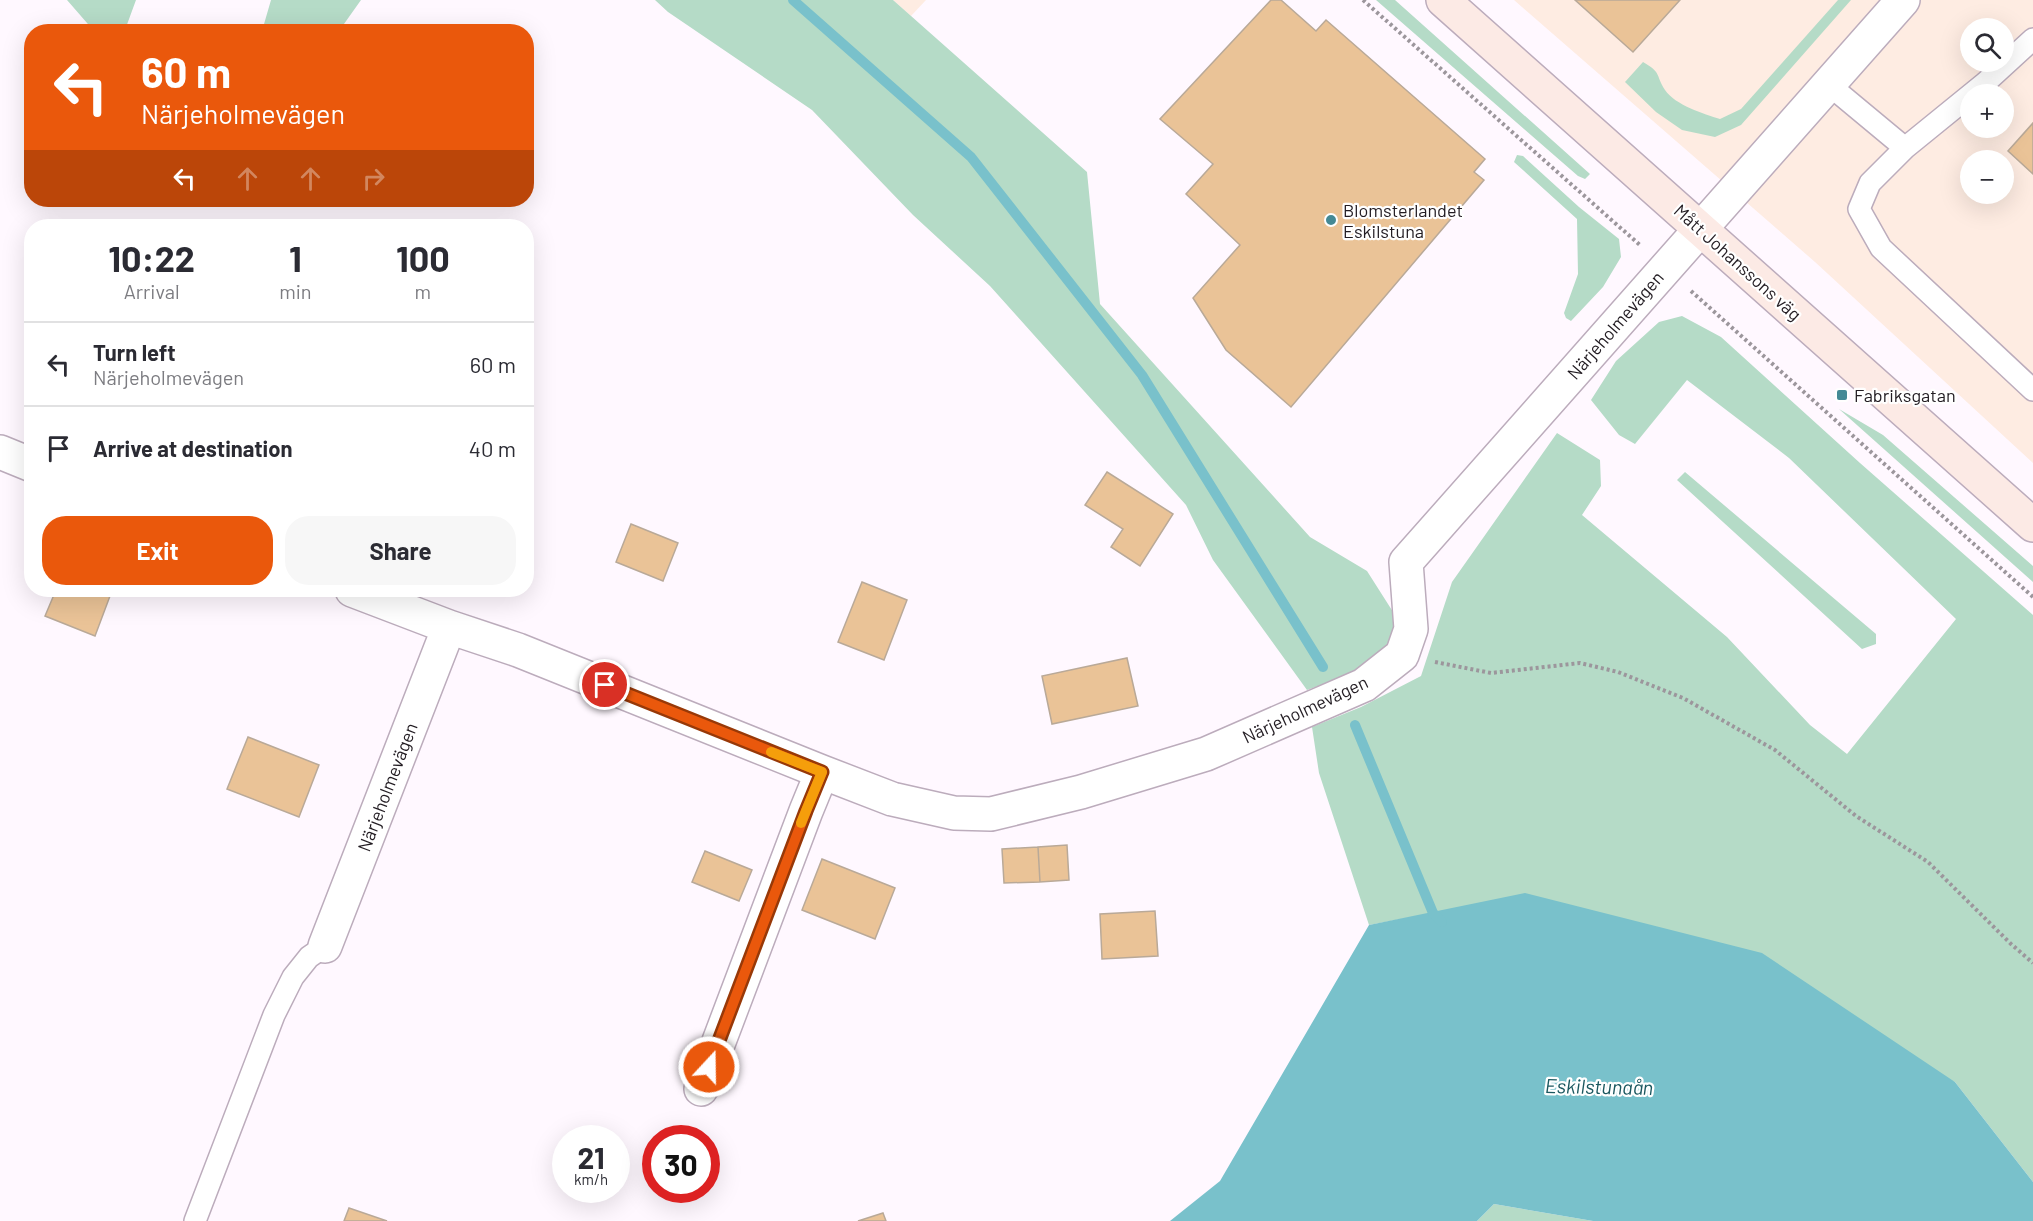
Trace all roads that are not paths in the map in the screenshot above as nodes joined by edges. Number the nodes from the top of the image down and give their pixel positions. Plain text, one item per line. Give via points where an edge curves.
1 (1443, 0) edge
2 (1903, 0) edge
3 (2033, 39) edge
4 (1828, 84) junction
5 (1905, 148) junction
6 (1701, 228) junction
7 (2033, 390) edge
8 (0, 453) edge
9 (24, 462) edge
10 (2033, 525) edge
11 (370, 597) edge
12 (449, 627) junction
13 (822, 772) junction
14 (325, 946) joint
15 (701, 1089) dead end
16 (195, 1221) edge

1 - 6 street, Mått Johanssons väg
2 - 4 street
3 - 5 lane
4 - 5 lane
4 - 6 street
5 - 7 lane via 1870,183 1859,209 1881,248
6 - 10 street, Mått Johanssons väg
6 - 13 street, Närjeholmevägen via 1406,562 1411,629 1402,655 1364,685 1206,754 1081,792 991,814 921,807
8 - 9 street
11 - 12 street, Närjeholmevägen
12 - 13 street, Närjeholmevägen via 518,650
12 - 14 street, Närjeholmevägen
13 - 15 street
14 - 16 lane via 309,957 293,977 274,1014

